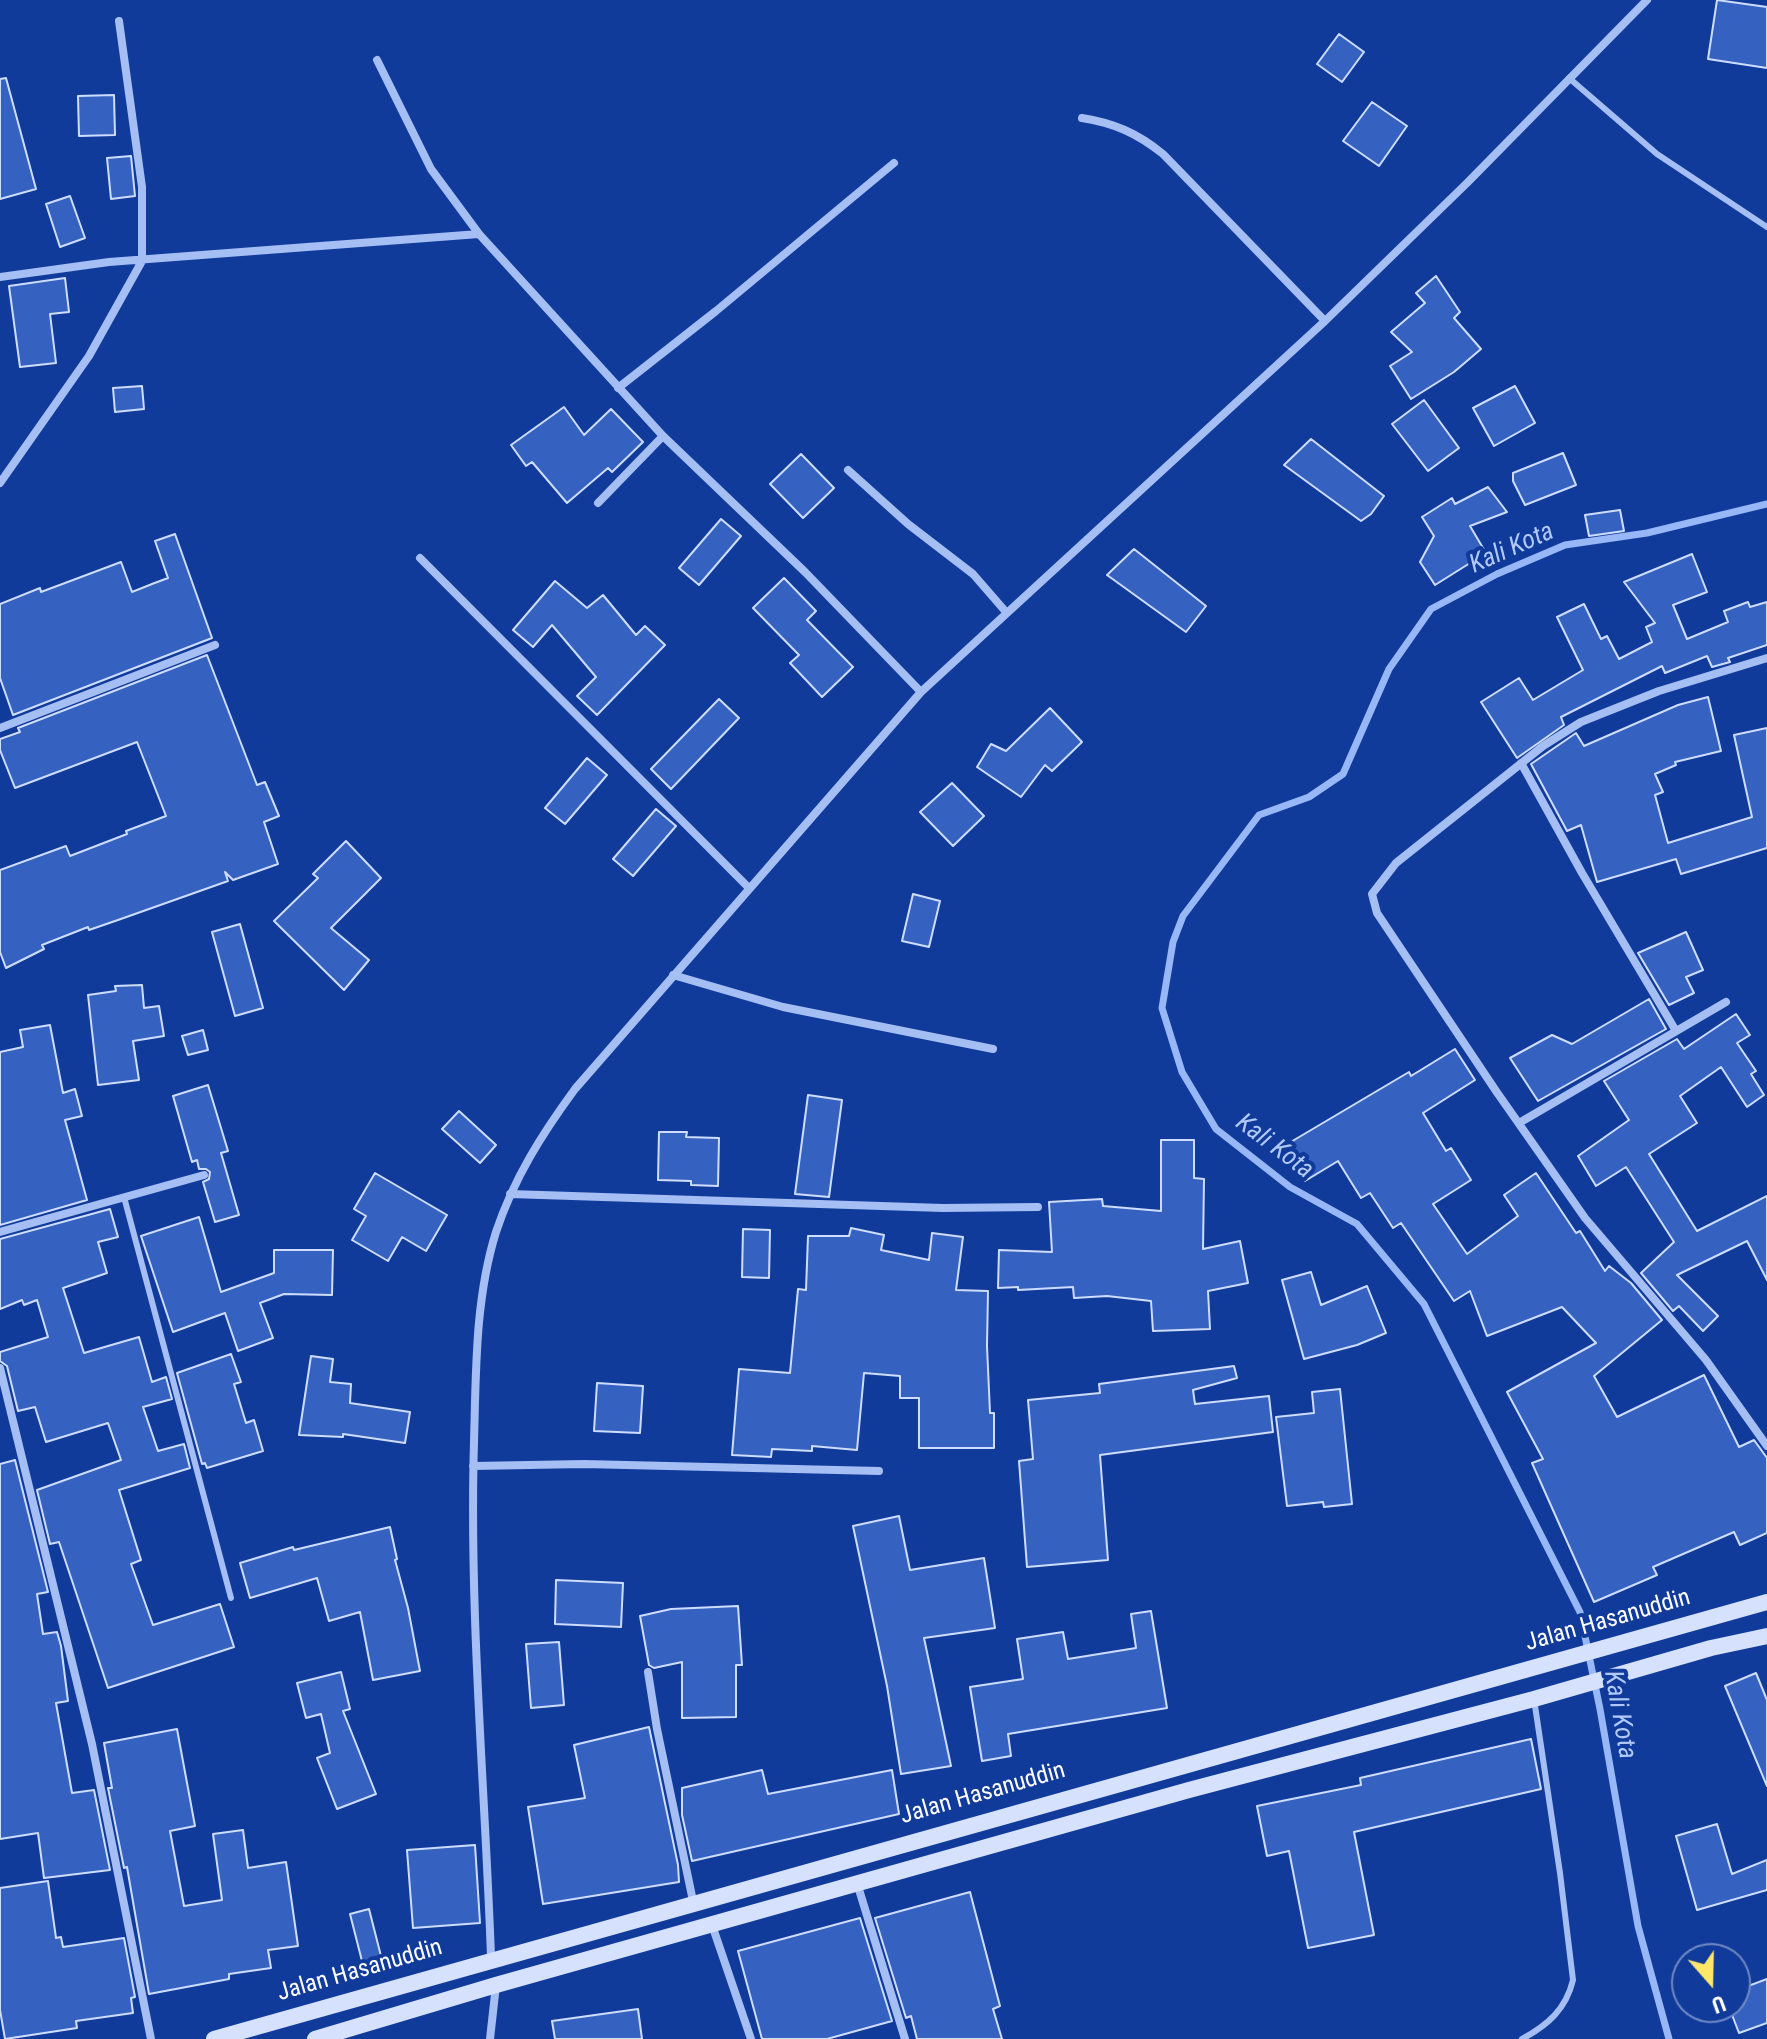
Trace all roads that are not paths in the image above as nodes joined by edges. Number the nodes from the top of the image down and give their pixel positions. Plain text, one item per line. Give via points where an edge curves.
1 (1647, 0) edge
2 (119, 21) dead end
3 (377, 60) dead end
4 (1569, 78) junction
5 (1082, 118) dead end
6 (894, 163) dead end
7 (1767, 227) edge
8 (479, 234) junction
9 (142, 261) junction
10 (0, 277) edge
11 (1325, 321) junction
12 (618, 388) junction
13 (663, 436) junction
14 (848, 470) dead end
15 (0, 483) edge
16 (598, 503) dead end
17 (420, 558) dead end
18 (1006, 612) junction
19 (215, 645) dead end
20 (1767, 658) edge
21 (921, 692) junction
22 (0, 728) edge
23 (1521, 763) junction
24 (749, 888) junction
25 (673, 975) junction
26 (1726, 1002) dead end
27 (1676, 1031) junction
28 (993, 1049) dead end
29 (1519, 1123) junction
30 (204, 1175) dead end
31 (510, 1194) junction
32 (124, 1197) junction
33 (1038, 1207) dead end
34 (0, 1232) edge
35 (0, 1368) edge
36 (1767, 1446) edge
37 (473, 1466) junction
38 (879, 1471) dead end
39 (231, 1598) dead end
40 (1767, 1602) edge
41 (1767, 1636) edge
42 (648, 1672) dead end
43 (1534, 1699) junction
44 (1183, 1763) junction
45 (1189, 1790) junction
46 (857, 1883) junction
47 (693, 1901) junction
48 (712, 1925) junction
49 (491, 1957) junction
50 (496, 1985) junction
51 (151, 2039) edge
52 (214, 2039) edge
53 (315, 2039) edge
54 (490, 2039) edge
55 (751, 2039) edge
56 (905, 2039) edge
57 (1522, 2039) edge

1 - 4 street
2 - 9 street via 142,187
3 - 8 street via 431,169
4 - 7 lane via 1657,154
4 - 11 street
5 - 11 street via 1124,128 1163,154
6 - 12 street
8 - 9 street
8 - 12 street
9 - 10 street
9 - 15 street via 89,356
11 - 18 street
12 - 13 street
13 - 16 street
13 - 21 street
14 - 18 street via 973,574
17 - 24 street
18 - 21 street
19 - 22 street
20 - 23 street via 1581,722
21 - 24 street
23 - 27 street
23 - 29 street via 1396,863 1372,894 1377,913
24 - 25 street
25 - 28 street via 783,1007
25 - 31 street via 575,1089 540,1137
26 - 27 street
27 - 29 street
29 - 36 street via 1585,1218 1706,1360
30 - 32 street
31 - 33 street
31 - 37 street via 482,1291
32 - 34 street
32 - 39 lane
35 - 51 street via 92,1744
37 - 38 street
37 - 49 street via 472,1585
40 - 44 street, Jalan Hasanuddin
41 - 43 street
42 - 47 street
43 - 45 street
43 - 57 lane via 1573,1980 1559,2012
44 - 45 street
44 - 47 street, Jalan Hasanuddin
45 - 46 street
46 - 48 street
46 - 56 street
47 - 49 street, Jalan Hasanuddin
48 - 50 street
48 - 55 street
49 - 52 street, Jalan Hasanuddin
50 - 53 street
50 - 54 street

